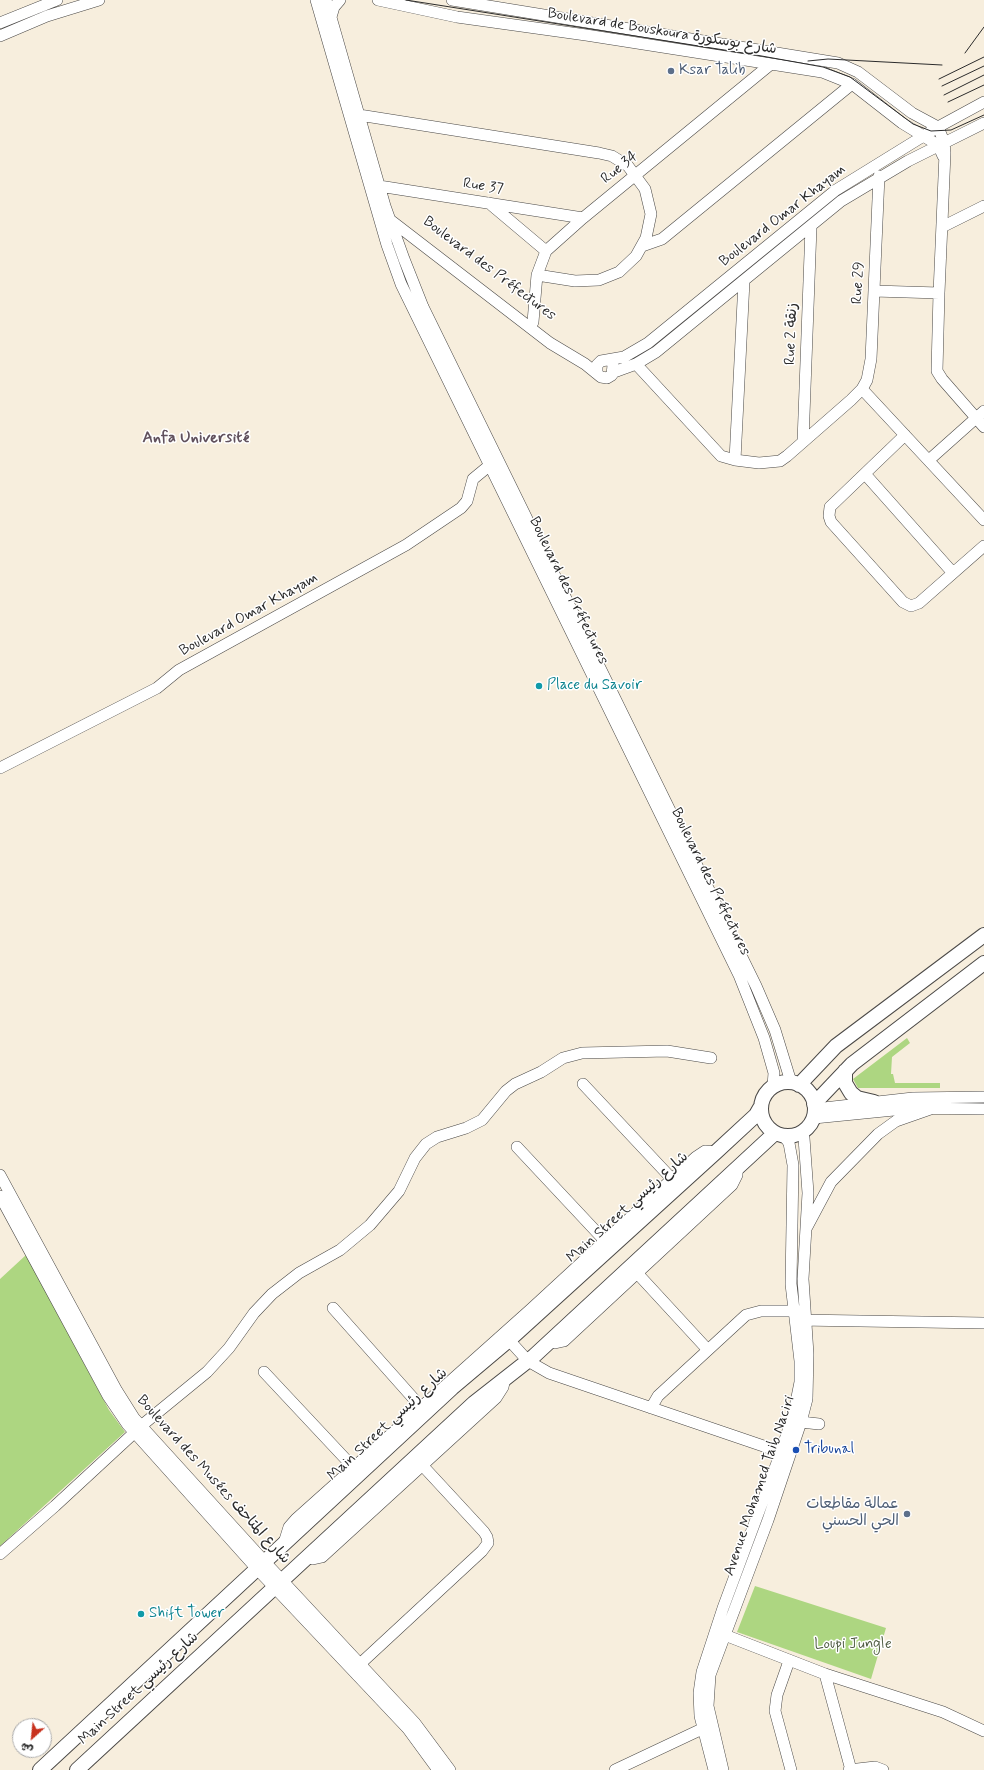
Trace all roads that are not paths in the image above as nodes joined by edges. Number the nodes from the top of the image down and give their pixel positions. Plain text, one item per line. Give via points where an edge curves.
1 (57, 0) edge
2 (99, 0) edge
3 (316, 0) edge
4 (326, 0) edge
5 (340, 0) edge
6 (378, 0) edge
7 (452, 0) edge
8 (331, 17) junction
9 (0, 23) edge
10 (0, 36) edge
11 (771, 64) junction
12 (852, 84) junction
13 (984, 102) edge
14 (359, 115) junction
15 (984, 123) edge
16 (938, 127) junction
17 (924, 136) junction
18 (941, 144) junction
19 (636, 174) junction
20 (880, 176) junction
21 (379, 186) junction
22 (489, 203) junction
23 (380, 205) junction
24 (984, 206) edge
25 (379, 218) junction
26 (583, 218) junction
27 (390, 220) junction
28 (811, 227) junction
29 (942, 227) junction
30 (417, 241) junction
31 (642, 246) junction
32 (546, 251) junction
33 (404, 259) junction
34 (537, 276) junction
35 (744, 281) junction
36 (874, 291) junction
37 (939, 292) junction
38 (533, 322) junction
39 (604, 361) junction
40 (636, 364) junction
41 (597, 372) junction
42 (614, 372) junction
43 (862, 389) junction
44 (980, 415) edge
45 (984, 427) edge
46 (905, 435) junction
47 (803, 442) junction
48 (735, 460) junction
49 (929, 460) junction
50 (494, 468) junction
51 (865, 474) junction
52 (984, 520) edge
53 (984, 546) edge
54 (953, 573) junction
55 (587, 653) junction
56 (0, 768) edge
57 (984, 934) edge
58 (984, 963) edge
59 (711, 1058) dead end
60 (845, 1071) junction
61 (795, 1083) junction
62 (584, 1084) dead end
63 (773, 1086) junction
64 (984, 1097) edge
65 (874, 1102) junction
66 (936, 1107) junction
67 (760, 1108) junction
68 (984, 1109) edge
69 (814, 1110) junction
70 (802, 1132) junction
71 (779, 1135) junction
72 (517, 1147) dead end
73 (716, 1152) junction
74 (737, 1168) junction
75 (0, 1175) edge
76 (672, 1179) junction
77 (0, 1196) edge
78 (805, 1229) junction
79 (605, 1241) junction
80 (637, 1273) junction
81 (333, 1308) dead end
82 (799, 1316) junction
83 (984, 1323) edge
84 (509, 1340) junction
85 (550, 1341) junction
86 (708, 1350) junction
87 (528, 1360) junction
88 (264, 1372) dead end
89 (505, 1378) junction
90 (421, 1406) junction
91 (651, 1408) junction
92 (801, 1422) junction
93 (819, 1424) dead end
94 (137, 1430) junction
95 (781, 1452) junction
96 (422, 1465) junction
97 (353, 1467) junction
98 (284, 1544) junction
99 (0, 1554) edge
100 (307, 1557) junction
101 (261, 1565) junction
102 (278, 1584) junction
103 (719, 1633) junction
104 (790, 1660) junction
105 (360, 1664) junction
106 (826, 1674) junction
107 (702, 1729) junction
108 (984, 1731) edge
109 (40, 1770) edge
110 (77, 1770) edge
111 (438, 1770) edge
112 (450, 1770) edge
113 (614, 1770) edge
114 (714, 1770) edge
115 (723, 1770) edge
116 (791, 1770) edge
117 (850, 1770) edge
118 (883, 1770) edge

1 - 9 street
2 - 10 street via 47,16
3 - 23 street, Boulevard des Préfectures
4 - 8 street, Boulevard des Préfectures
5 - 8 street via 334,7
6 - 11 street, Boulevard de Bouskoura شارع بوسكورة via 457,18
7 - 16 street, Boulevard de Bouskoura شارع بوسكورة via 838,63 858,72 912,113
8 - 14 street, Boulevard des Préfectures
11 - 12 street, Boulevard de Bouskoura شارع بوسكورة via 822,72
11 - 19 street, Rue 34
12 - 17 street, Boulevard de Bouskoura شارع بوسكورة via 902,124
12 - 31 street via 662,239
13 - 16 street, Boulevard Omar Khayam
14 - 19 street via 599,153 622,161
14 - 21 street, Boulevard des Préfectures
15 - 18 street, Boulevard Omar Khayam
16 - 17 street, Boulevard Omar Khayam
16 - 18 street
17 - 18 street, Boulevard de Bouskoura شارع بوسكورة
17 - 39 street, Boulevard Omar Khayam via 836,190 648,343 624,357
18 - 20 street, Boulevard Omar Khayam
18 - 29 street via 945,162
19 - 26 street, Rue 34
19 - 31 street via 648,197 651,214 649,230
20 - 28 street, Boulevard Omar Khayam via 841,201
20 - 36 street, Rue 29
21 - 22 street, Rue 37
21 - 23 street, Boulevard des Préfectures
22 - 26 street, Rue 37
22 - 32 street
23 - 25 street, Boulevard des Préfectures
23 - 27 street, Boulevard des Préfectures
23 - 38 street, Boulevard des Préfectures
24 - 29 street
25 - 27 street, Boulevard des Préfectures
25 - 50 street, Boulevard des Préfectures via 401,284
26 - 32 street, Rue 34
27 - 30 street, Boulevard des Préfectures
27 - 33 street, Boulevard des Préfectures
28 - 35 street, Boulevard Omar Khayam
28 - 47 street, Rue 2 زنقة
29 - 37 street
30 - 33 street via 408,246 404,252
30 - 41 street, Boulevard des Préfectures via 550,343
31 - 34 street via 628,265 619,272 599,280 575,281
32 - 34 street, Rue 34
33 - 50 street, Boulevard des Préfectures
34 - 38 street, Rue 34
35 - 40 street, Boulevard Omar Khayam via 671,340
35 - 48 street
36 - 37 street
36 - 43 street, Rue 29 via 869,373
37 - 44 street via 938,375
38 - 39 street, Boulevard des Préfectures via 573,348
39 - 41 street via 597,365
39 - 42 street via 614,366
40 - 42 street, Boulevard Omar Khayam
40 - 48 street via 715,451 721,456
41 - 42 street via 604,378
43 - 46 street
43 - 47 street
44 - 45 street
44 - 49 street
46 - 49 street
46 - 51 street
47 - 48 street via 780,461 759,463
49 - 52 street
50 - 55 street, Boulevard des Préfectures
50 - 56 street, Boulevard Omar Khayam via 473,479 467,501 461,508 406,545 174,673 157,688
51 - 54 street
51 - 54 street via 830,507 831,522 905,604 914,606
53 - 54 street
55 - 61 street, Boulevard des Préfectures via 756,986
55 - 63 street, Boulevard des Préfectures via 753,1006 772,1067 775,1080
57 - 61 main road via 836,1046
58 - 60 main road
59 - 94 street via 660,1051 576,1054 516,1084 506,1091 482,1120 472,1126 436,1137 426,1144 415,1158 399,1191 370,1225 340,1250 299,1274 272,1294 207,1372
60 - 65 main road via 845,1084 851,1093 857,1098
60 - 69 main road
61 - 63 main road
61 - 69 main road via 810,1094
62 - 76 street
63 - 67 main road via 764,1096
64 - 65 street via 933,1097
65 - 69 street
66 - 68 street
66 - 69 street
66 - 78 street via 896,1121 878,1134 831,1182
67 - 71 main road via 764,1123
67 - 73 main road, Main Street شارع رئيسي via 756,1115
69 - 70 main road via 809,1126
70 - 71 main road via 794,1136
70 - 78 street, Avenue Mohamed Taib Naciri via 808,1188
71 - 74 main road, Main Street شارع رئيسي
71 - 82 street, Avenue Mohamed Taib Naciri via 790,1149 793,1175 791,1284
72 - 79 street
73 - 76 street via 702,1152
73 - 84 main road, Main Street شارع رئيسي
74 - 80 street via 736,1179 732,1185
74 - 85 main road, Main Street شارع رئيسي
75 - 94 street, Boulevard des Musées شارع المتاحف
76 - 79 street
77 - 94 street, Boulevard des Musées شارع المتاحف via 108,1396
78 - 82 street, Avenue Mohamed Taib Naciri
79 - 90 street
80 - 85 street via 564,1341
80 - 86 street
81 - 90 street
82 - 83 street
82 - 86 street via 761,1310 751,1313 742,1318
82 - 92 street, Avenue Mohamed Taib Naciri via 808,1384
82 - 95 street, Avenue Mohamed Taib Naciri via 800,1382 794,1412
84 - 87 street
84 - 98 main road, Main Street شارع رئيسي via 452,1388
85 - 87 main road, Main Street شارع رئيسي
86 - 91 street via 658,1396
87 - 89 main road, Main Street شارع رئيسي
87 - 91 street via 549,1373
88 - 97 street
89 - 96 street via 496,1398
89 - 100 main road, Main Street شارع رئيسي via 474,1403
90 - 97 street
91 - 95 street
92 - 93 street
92 - 103 street, Avenue Mohamed Taib Naciri via 768,1520
94 - 99 street
94 - 101 street, Boulevard des Musées شارع المتاحف
95 - 103 street, Avenue Mohamed Taib Naciri
96 - 100 street via 322,1557
96 - 105 street via 484,1532 488,1537 488,1543
97 - 98 street via 292,1523 286,1532
98 - 101 main road, Main Street شارع رئيسي
100 - 102 main road, Main Street شارع رئيسي
101 - 102 street, Boulevard des Musées شارع المتاحف
101 - 109 main road, Main Street شارع رئيسي
102 - 105 street, Boulevard des Musées شارع المتاحف
102 - 110 main road, Main Street شارع رئيسي
102 - 111 street, Boulevard des Musées شارع المتاحف via 408,1729
103 - 104 street
103 - 107 street, Avenue Mohamed Taib Naciri via 704,1662 700,1683
103 - 115 street, Avenue Mohamed Taib Naciri via 708,1696 710,1716
104 - 106 street
104 - 116 street via 777,1695 775,1711
105 - 112 street, Boulevard des Musées شارع المتاحف via 415,1723
106 - 108 street via 926,1706
106 - 117 street
107 - 113 street
107 - 114 street, Avenue Mohamed Taib Naciri
117 - 118 street via 877,1767

